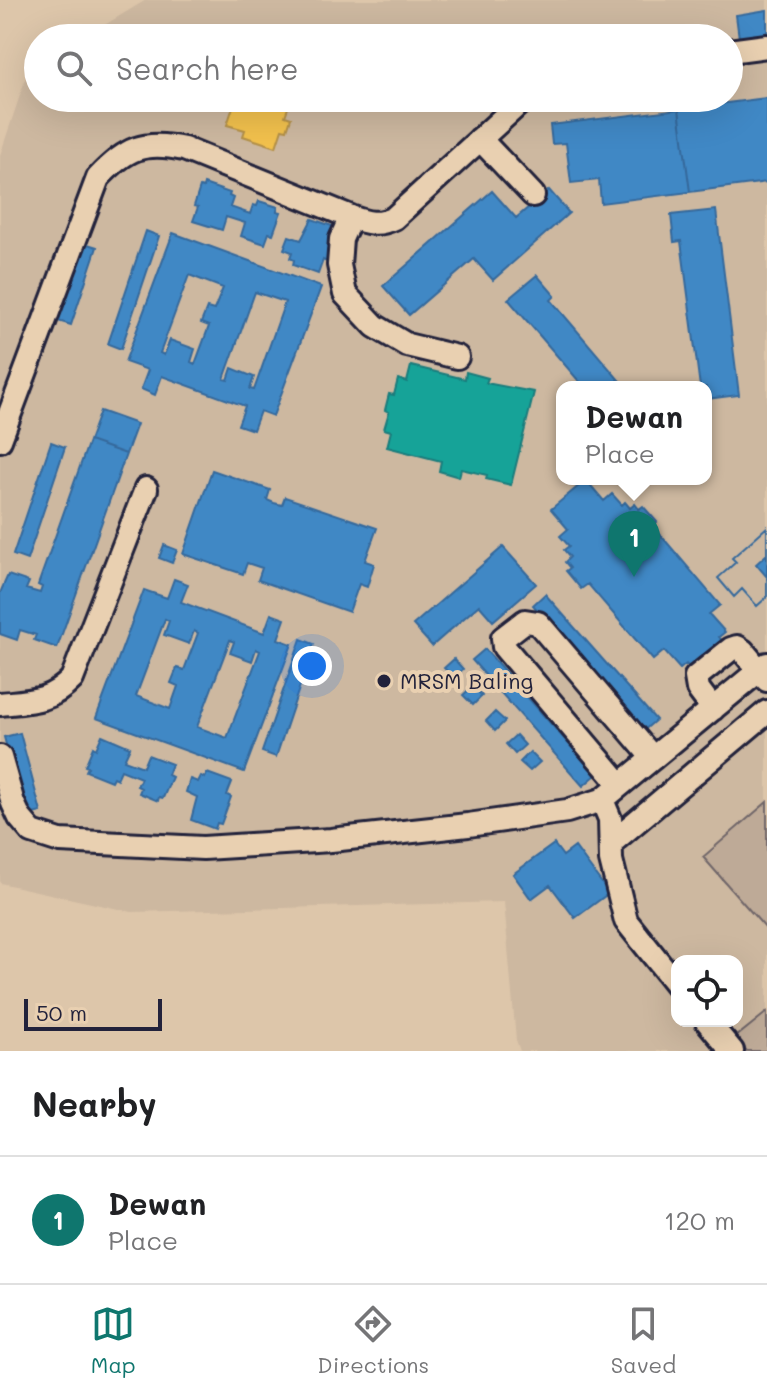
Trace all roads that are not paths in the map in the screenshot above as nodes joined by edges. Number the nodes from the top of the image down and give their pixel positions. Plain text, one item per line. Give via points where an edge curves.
1 (767, 46) edge
2 (743, 49) edge
3 (510, 112) edge
4 (480, 139) junction
5 (533, 195) dead end
6 (351, 217) junction
7 (457, 357) dead end
8 (0, 440) edge
9 (146, 489) dead end
10 (764, 672) edge
11 (0, 704) edge
12 (713, 709) junction
13 (767, 712) edge
14 (0, 757) edge
15 (653, 758) junction
16 (620, 784) junction
17 (602, 800) junction
18 (611, 843) junction
19 (671, 977) edge
20 (712, 1027) edge
21 (732, 1051) edge

1 - 2 lane
3 - 4 lane
4 - 5 lane
4 - 6 lane via 394,218 369,223
6 - 7 lane via 341,239 345,294 375,326 407,345
6 - 8 lane via 184,149 144,146 115,159 98,178
9 - 11 lane via 72,679 46,699
10 - 12 lane
10 - 12 lane via 743,651 731,649 696,677
12 - 15 lane
13 - 18 lane
14 - 17 lane via 13,803 32,832 90,844 203,848 331,840 567,811
15 - 16 lane
15 - 16 lane via 538,623 525,621 503,638 504,647
16 - 17 lane
17 - 18 lane
18 - 19 lane via 626,921
20 - 21 lane

